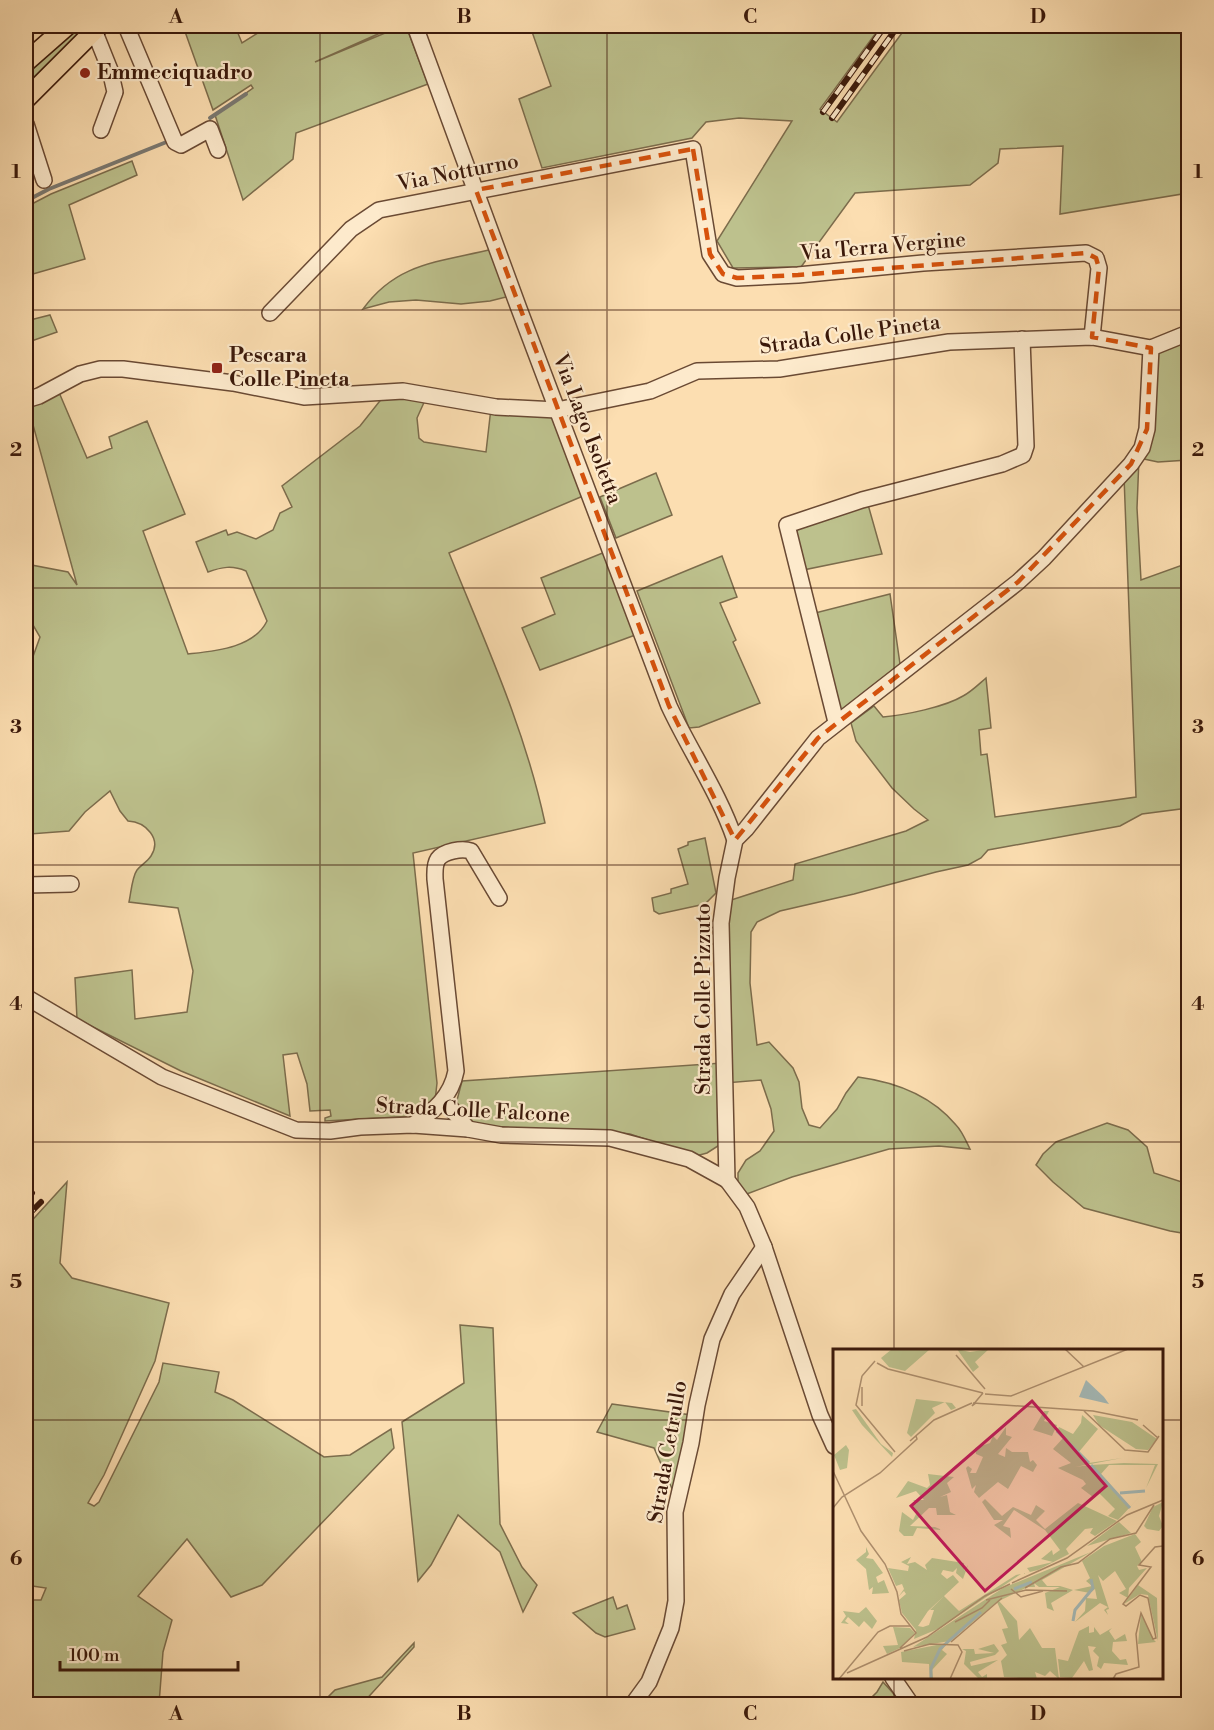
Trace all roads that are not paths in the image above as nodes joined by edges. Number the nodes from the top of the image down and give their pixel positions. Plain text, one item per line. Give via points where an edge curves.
1 (67, 26) edge
2 (126, 26) edge
3 (414, 26) edge
4 (96, 28) edge
5 (26, 62) edge
6 (26, 99) edge
7 (26, 124) edge
8 (101, 130) dead end
9 (693, 149) joint
10 (218, 150) dead end
11 (44, 180) dead end
12 (476, 190) junction
13 (270, 313) dead end
14 (1188, 333) edge
15 (1092, 337) junction
16 (1022, 339) junction
17 (1150, 348) junction
18 (26, 400) edge
19 (557, 410) junction
20 (836, 722) junction
21 (735, 840) junction
22 (71, 884) dead end
23 (26, 885) edge
24 (499, 898) dead end
25 (26, 997) edge
26 (444, 1100) junction
27 (413, 1125) junction
28 (468, 1129) junction
29 (727, 1180) junction
30 (764, 1247) junction
31 (833, 1444) edge
32 (894, 1679) edge
33 (633, 1704) edge
34 (911, 1704) edge

1 - 5 main road
2 - 10 street via 175,142 181,146 210,129
3 - 12 street, Via Lago Isoletta
4 - 6 main road
4 - 8 street via 115,92
7 - 11 street
9 - 12 street, Via Notturno
9 - 15 street, Via Terra Vergine via 710,254 723,274 738,278 788,276 1086,253 1096,258 1099,268
12 - 13 street, Via Notturno via 369,215 351,228
12 - 19 street, Via Lago Isoletta
14 - 17 street
15 - 16 street, Strada Colle Pineta
15 - 17 street, Strada Colle Pineta
16 - 19 street, Strada Colle Pineta via 949,342 779,369 697,371 650,391
16 - 20 street via 1026,446 1023,456 787,525
17 - 20 street, Strada Colle Pizzuto via 1147,429 1142,448 1131,464 1018,582
18 - 19 street, Strada Colle Pineta via 80,374 123,369 304,397 403,391 496,407
19 - 21 street, Via Lago Isoletta via 669,706 726,813
20 - 21 street, Strada Colle Pizzuto via 799,760
21 - 29 street, Strada Colle Pizzuto via 721,923
22 - 23 street
24 - 26 street via 471,850 450,852 436,862 456,1071
25 - 27 street, Strada Colle Falcone via 162,1077 296,1130
26 - 27 street
26 - 28 street
27 - 28 street, Strada Colle Falcone
28 - 29 street, Strada Colle Falcone via 501,1135 610,1138 689,1160
29 - 30 street via 747,1208
30 - 31 street
30 - 33 street, Strada Cetrullo via 732,1294 712,1339 675,1512 676,1601 671,1628 649,1682
32 - 34 street

